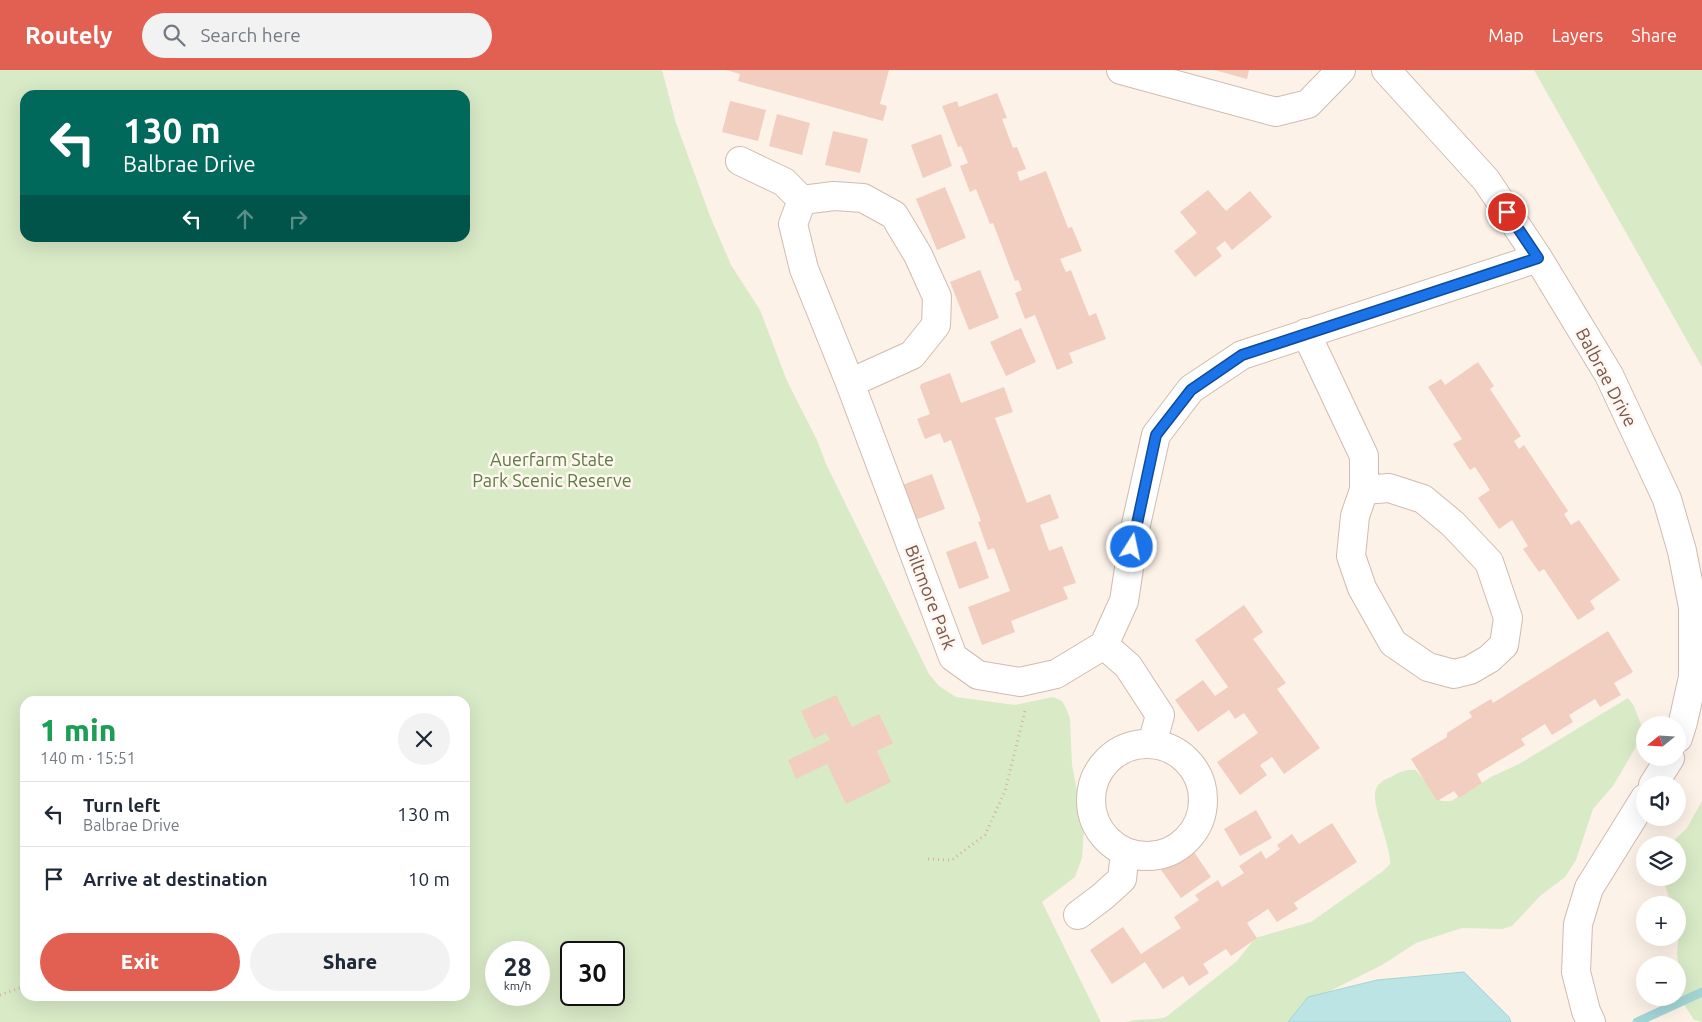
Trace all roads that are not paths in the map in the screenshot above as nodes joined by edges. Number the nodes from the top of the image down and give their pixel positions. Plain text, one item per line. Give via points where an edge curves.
1 (1121, 70) edge
2 (1341, 70) edge
3 (1386, 70) edge
4 (740, 161) dead end
5 (802, 200) junction
6 (1538, 258) junction
7 (1306, 333) junction
8 (850, 383) junction
9 (1364, 490) junction
10 (1104, 645) junction
11 (1684, 716) edge
12 (1152, 744) junction
13 (1636, 812) edge
14 (1125, 852) junction
15 (1078, 915) dead end
16 (1591, 1022) edge

1 - 2 street via 1276,112 1308,104
3 - 6 street, Balbrae Drive via 1486,180
4 - 5 street via 784,182
5 - 8 street, Biltmore Park via 793,224 804,269
5 - 8 street via 834,196 863,198 894,215 918,255 937,297 936,325 912,355
6 - 7 street
6 - 11 street, Balbrae Drive via 1609,375 1668,499 1693,607 1693,677
7 - 9 street via 1364,456
7 - 10 street via 1242,355 1191,390 1156,435 1135,529 1124,602
8 - 10 street, Biltmore Park via 953,657 978,675 1020,682 1056,674
9 - 9 street via 1355,516 1351,556 1362,588 1393,642 1428,667 1454,674 1470,670 1489,659 1504,645 1508,618 1489,562 1453,524 1423,499 1389,488
10 - 12 street via 1128,666 1160,715
12 - 14 street via 1134,745 1118,752 1104,763 1095,778 1091,795 1092,813 1099,830 1110,843
12 - 14 street via 1171,749 1186,760 1198,776 1203,795 1201,814 1194,832 1163,854 1144,857
13 - 16 street via 1589,888 1578,924 1576,972
14 - 15 street via 1122,879

